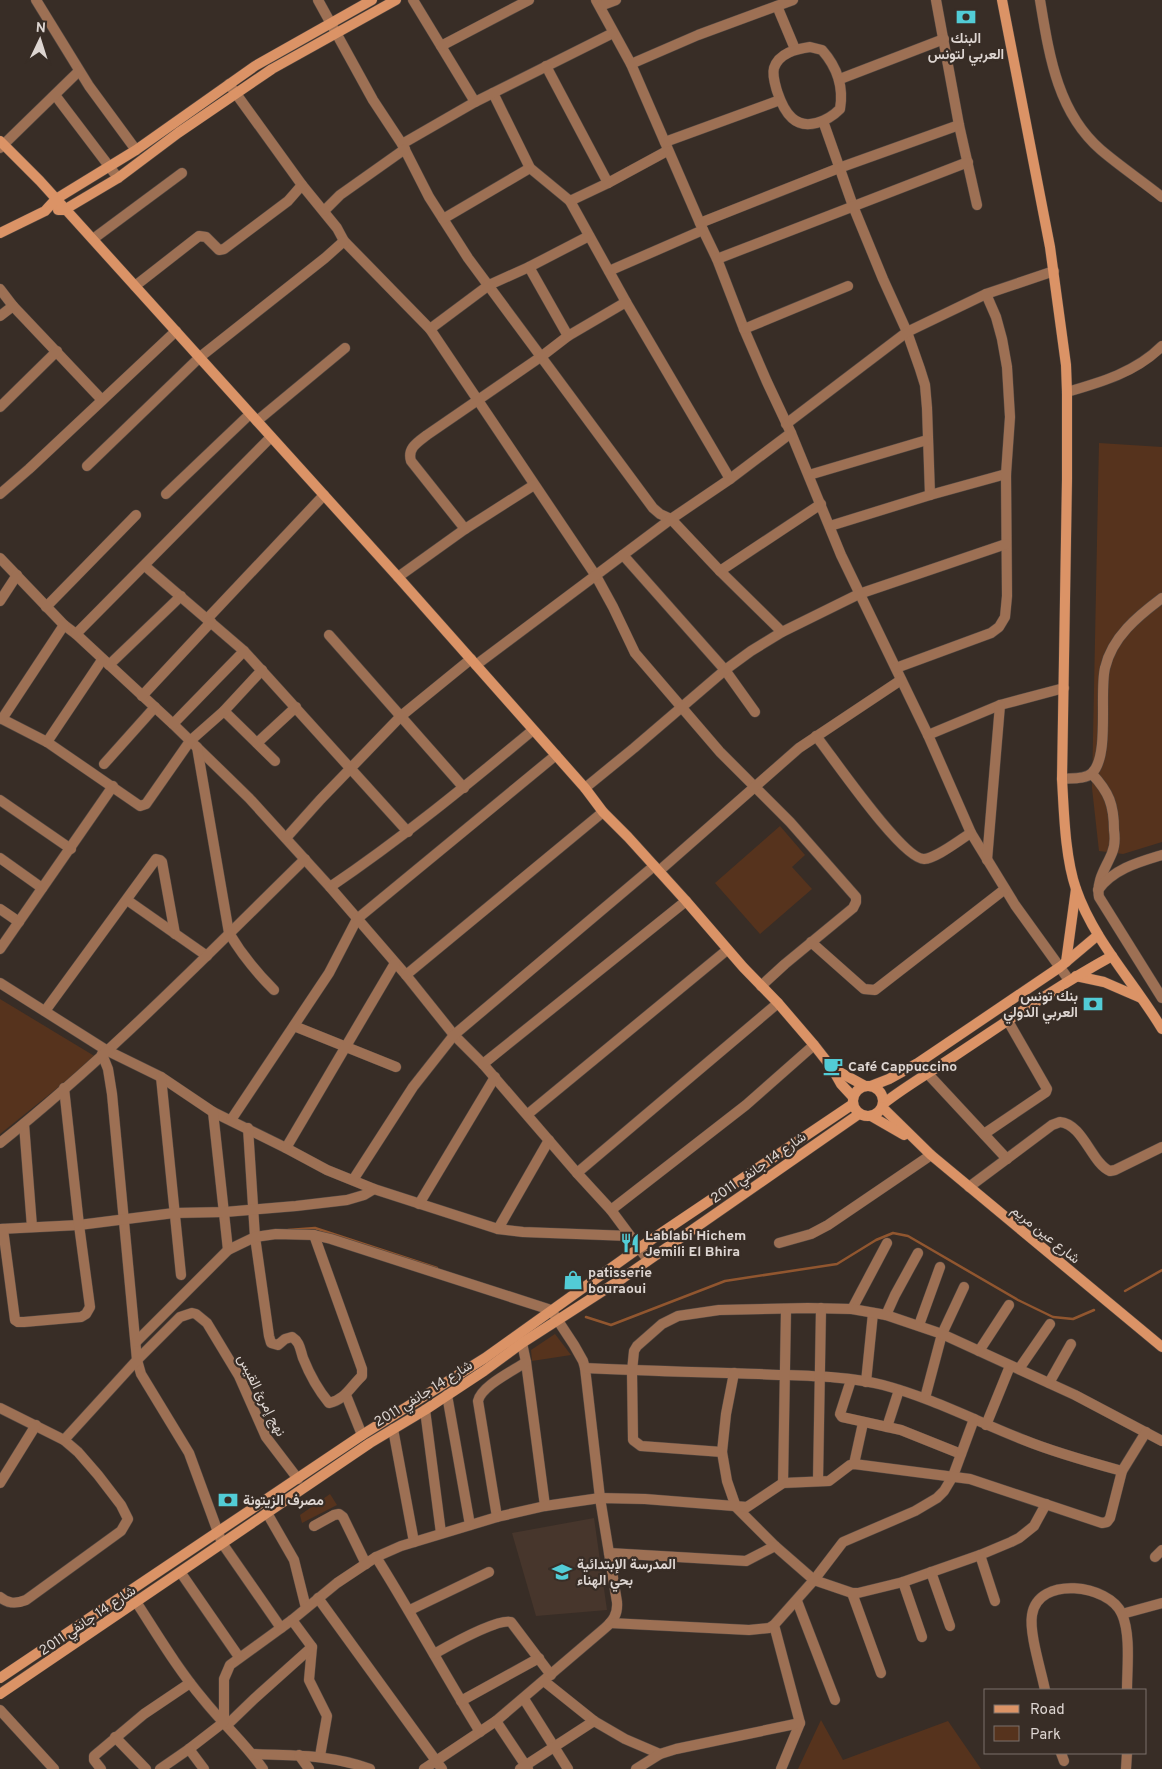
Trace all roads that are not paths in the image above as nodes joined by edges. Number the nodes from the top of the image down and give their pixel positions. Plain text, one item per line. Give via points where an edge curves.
1 (36, 0) edge
2 (318, 0) edge
3 (372, 0) edge
4 (396, 0) edge
5 (413, 0) edge
6 (529, 0) edge
7 (616, 0) edge
8 (793, 0) edge
9 (936, 0) edge
10 (1002, 0) edge
11 (1040, 0) edge
12 (598, 3) edge
13 (777, 6) junction
14 (331, 23) junction
15 (336, 33) junction
16 (613, 33) junction
17 (944, 39) junction
18 (441, 46) junction
19 (795, 49) junction
20 (630, 64) junction
21 (546, 66) junction
22 (79, 71) junction
23 (840, 79) junction
24 (229, 84) junction
25 (493, 93) junction
26 (236, 94) junction
27 (55, 95) junction
28 (780, 100) junction
29 (475, 102) junction
30 (822, 121) junction
31 (959, 125) junction
32 (1, 145) edge
33 (404, 147) junction
34 (666, 147) junction
35 (136, 150) junction
36 (968, 162) junction
37 (110, 168) junction
38 (530, 168) junction
39 (839, 168) junction
40 (182, 173) dead end
41 (118, 178) junction
42 (608, 183) junction
43 (302, 186) junction
44 (1162, 197) edge
45 (56, 199) junction
46 (570, 202) junction
47 (977, 205) dead end
48 (853, 206) junction
49 (64, 210) junction
50 (45, 211) junction
51 (324, 212) junction
52 (444, 219) junction
53 (701, 227) junction
54 (0, 233) edge
55 (589, 236) junction
56 (93, 239) junction
57 (344, 241) junction
58 (717, 259) junction
59 (530, 267) junction
60 (609, 270) junction
61 (1054, 271) junction
62 (489, 285) junction
63 (135, 286) junction
64 (848, 286) dead end
65 (0, 289) edge
66 (986, 294) junction
67 (626, 302) junction
68 (13, 306) junction
69 (0, 316) edge
70 (430, 329) junction
71 (744, 329) junction
72 (176, 330) junction
73 (907, 332) junction
74 (568, 336) junction
75 (1162, 346) edge
76 (345, 348) dead end
77 (57, 351) junction
78 (542, 356) junction
79 (200, 357) junction
80 (1067, 392) junction
81 (102, 400) junction
82 (477, 400) junction
83 (0, 407) edge
84 (254, 417) junction
85 (789, 429) junction
86 (271, 437) junction
87 (927, 440) junction
88 (88, 466) dead end
89 (1006, 474) junction
90 (809, 475) junction
91 (730, 479) junction
92 (534, 485) junction
93 (0, 494) edge
94 (166, 494) dead end
95 (324, 495) junction
96 (930, 495) junction
97 (821, 504) junction
98 (136, 515) dead end
99 (670, 519) junction
100 (830, 526) junction
101 (465, 529) junction
102 (1006, 544) junction
103 (623, 555) junction
104 (0, 558) edge
105 (145, 566) junction
106 (720, 571) junction
107 (17, 575) junction
108 (596, 576) junction
109 (398, 577) junction
110 (859, 594) junction
111 (180, 596) junction
112 (1162, 598) edge
113 (0, 601) edge
114 (46, 607) junction
115 (209, 620) junction
116 (64, 625) junction
117 (782, 632) junction
118 (76, 634) junction
119 (329, 635) dead end
120 (244, 651) junction
121 (105, 662) junction
122 (474, 662) junction
123 (896, 668) junction
124 (262, 670) junction
125 (725, 670) junction
126 (901, 680) junction
127 (1064, 688) junction
128 (142, 696) junction
129 (1000, 705) junction
130 (155, 707) junction
131 (296, 707) junction
132 (681, 707) junction
133 (224, 711) junction
134 (755, 712) dead end
135 (401, 716) junction
136 (1, 718) edge
137 (173, 724) junction
138 (533, 730) junction
139 (928, 735) junction
140 (816, 736) junction
141 (47, 742) junction
142 (257, 743) junction
143 (194, 744) junction
144 (556, 755) junction
145 (275, 762) dead end
146 (104, 764) dead end
147 (350, 768) junction
148 (1092, 774) junction
149 (1062, 779) junction
150 (113, 786) junction
151 (756, 787) junction
152 (464, 788) junction
153 (585, 788) junction
154 (0, 800) edge
155 (603, 812) junction
156 (408, 832) junction
157 (971, 833) junction
158 (286, 838) junction
159 (71, 849) junction
160 (1162, 856) edge
161 (0, 858) edge
162 (305, 859) junction
163 (988, 860) junction
164 (657, 869) junction
165 (330, 887) junction
166 (42, 888) junction
167 (1076, 888) junction
168 (1005, 889) junction
169 (1098, 891) junction
170 (127, 900) junction
171 (686, 901) junction
172 (0, 909) edge
173 (357, 919) junction
174 (19, 922) junction
175 (229, 933) junction
176 (175, 934) junction
177 (1098, 935) junction
178 (811, 942) junction
179 (0, 949) edge
180 (727, 950) junction
181 (207, 956) junction
182 (1112, 956) junction
183 (395, 963) junction
184 (1063, 965) junction
185 (406, 975) junction
186 (1073, 978) junction
187 (0, 983) edge
188 (761, 986) junction
189 (274, 990) dead end
190 (1162, 998) edge
191 (1146, 1002) junction
192 (778, 1004) junction
193 (45, 1011) junction
194 (1008, 1021) junction
195 (294, 1026) junction
196 (1162, 1029) edge
197 (454, 1035) junction
198 (814, 1045) junction
199 (345, 1047) junction
200 (104, 1052) junction
201 (483, 1064) junction
202 (396, 1067) dead end
203 (832, 1068) junction
204 (928, 1074) junction
205 (161, 1077) junction
206 (495, 1077) junction
207 (868, 1086) junction
208 (64, 1088) junction
209 (853, 1101) junction
210 (882, 1105) junction
211 (213, 1112) junction
212 (528, 1114) junction
213 (859, 1114) junction
214 (871, 1116) junction
215 (231, 1120) junction
216 (24, 1124) junction
217 (248, 1128) junction
218 (984, 1134) junction
219 (549, 1140) junction
220 (914, 1140) junction
221 (0, 1143) edge
222 (1162, 1147) edge
223 (286, 1148) junction
224 (931, 1155) junction
225 (1007, 1159) junction
226 (577, 1174) junction
227 (353, 1180) junction
228 (969, 1187) junction
229 (374, 1189) junction
230 (419, 1204) junction
231 (254, 1210) junction
232 (611, 1210) junction
233 (224, 1212) junction
234 (174, 1213) junction
235 (125, 1220) junction
236 (79, 1225) junction
237 (32, 1227) junction
238 (498, 1228) junction
239 (2, 1229) edge
240 (314, 1235) junction
241 (630, 1236) junction
242 (255, 1237) junction
243 (779, 1243) dead end
244 (887, 1243) dead end
245 (639, 1248) junction
246 (228, 1250) junction
247 (918, 1253) dead end
248 (648, 1260) junction
249 (940, 1267) dead end
250 (181, 1275) dead end
251 (964, 1287) dead end
252 (1009, 1305) dead end
253 (821, 1308) junction
254 (786, 1309) junction
255 (852, 1309) junction
256 (551, 1310) junction
257 (873, 1313) junction
258 (886, 1315) junction
259 (558, 1321) junction
260 (1050, 1324) dead end
261 (919, 1325) junction
262 (942, 1334) junction
263 (136, 1342) junction
264 (522, 1342) junction
265 (1071, 1344) dead end
266 (1162, 1347) edge
267 (979, 1351) junction
268 (137, 1360) junction
269 (526, 1362) junction
270 (585, 1368) junction
271 (1014, 1368) junction
272 (632, 1371) junction
273 (734, 1374) junction
274 (786, 1375) junction
275 (820, 1377) junction
276 (851, 1380) junction
277 (866, 1382) junction
278 (1049, 1383) junction
279 (899, 1390) junction
280 (447, 1394) junction
281 (346, 1395) junction
282 (925, 1398) junction
283 (0, 1408) edge
284 (424, 1410) junction
285 (974, 1420) junction
286 (863, 1423) junction
287 (36, 1425) junction
288 (986, 1425) junction
289 (887, 1426) junction
290 (394, 1429) junction
291 (1146, 1432) junction
292 (362, 1435) junction
293 (64, 1440) junction
294 (1162, 1441) edge
295 (722, 1452) junction
296 (961, 1454) junction
297 (854, 1464) junction
298 (1122, 1471) junction
299 (954, 1476) junction
300 (298, 1479) junction
301 (818, 1481) junction
302 (0, 1483) edge
303 (783, 1483) junction
304 (600, 1498) junction
305 (1046, 1504) junction
306 (545, 1506) junction
307 (736, 1507) junction
308 (267, 1513) junction
309 (497, 1517) junction
310 (470, 1525) junction
311 (314, 1526) dead end
312 (218, 1532) junction
313 (441, 1534) junction
314 (414, 1542) junction
315 (222, 1543) junction
316 (775, 1546) junction
317 (609, 1552) junction
318 (980, 1555) junction
319 (376, 1557) junction
320 (366, 1564) junction
321 (181, 1572) junction
322 (489, 1572) dead end
323 (931, 1572) junction
324 (814, 1580) junction
325 (903, 1582) junction
326 (129, 1592) junction
327 (852, 1593) junction
328 (0, 1597) edge
329 (318, 1598) junction
330 (796, 1601) junction
331 (995, 1602) dead end
332 (137, 1603) junction
333 (1162, 1603) edge
334 (306, 1608) junction
335 (410, 1610) junction
336 (1122, 1614) junction
337 (292, 1620) junction
338 (610, 1623) junction
339 (774, 1625) junction
340 (950, 1626) dead end
341 (281, 1628) junction
342 (922, 1637) dead end
343 (312, 1647) junction
344 (434, 1654) junction
345 (240, 1658) junction
346 (539, 1658) junction
347 (881, 1673) dead end
348 (0, 1678) edge
349 (548, 1678) junction
350 (190, 1683) junction
351 (1046, 1689) edge
352 (1127, 1689) edge
353 (0, 1694) edge
354 (524, 1699) junction
355 (835, 1700) dead end
356 (461, 1701) junction
357 (0, 1710) edge
358 (496, 1721) junction
359 (594, 1721) junction
360 (226, 1723) junction
361 (800, 1723) junction
362 (480, 1732) junction
363 (115, 1737) junction
364 (554, 1748) junction
365 (189, 1749) junction
366 (253, 1754) junction
367 (660, 1754) junction
368 (1126, 1754) edge
369 (299, 1755) junction
370 (320, 1756) junction
371 (439, 1765) edge
372 (524, 1768) edge
373 (54, 1769) edge
374 (100, 1769) edge
375 (146, 1769) edge
376 (160, 1769) edge
377 (204, 1769) edge
378 (263, 1769) edge
379 (309, 1769) edge
380 (370, 1769) edge
381 (424, 1769) edge
382 (568, 1769) edge
383 (636, 1769) edge
384 (781, 1769) edge
385 (1126, 1769) edge

1 - 22 street
2 - 14 street
3 - 14 main road
4 - 15 main road
5 - 18 street
6 - 18 street
7 - 12 street
8 - 13 street
9 - 17 street
10 - 61 main road
11 - 44 street via 1055,79 1067,106 1100,149
12 - 16 street
13 - 19 street
13 - 20 street
14 - 15 street
14 - 24 main road
15 - 26 main road via 272,69
15 - 33 street via 373,100
16 - 20 street
16 - 21 street
17 - 23 street
17 - 31 street
18 - 29 street
19 - 23 street via 810,47 822,50
19 - 28 street via 781,58 774,68 774,82
20 - 34 street
21 - 25 street
21 - 42 street
22 - 27 street
22 - 35 street
23 - 30 street via 840,108
24 - 26 street
24 - 35 main road
25 - 29 street
25 - 38 street
26 - 41 main road
26 - 43 street
27 - 32 street
27 - 37 street
28 - 30 street via 790,117 798,123
28 - 34 street
29 - 33 street
30 - 39 street
31 - 36 street
31 - 39 street
32 - 45 main road
33 - 51 street via 340,195
33 - 52 street
34 - 42 street
34 - 53 street
35 - 37 main road
36 - 47 street
36 - 48 street
37 - 41 street
37 - 45 main road
38 - 46 street
38 - 52 street
39 - 48 street
39 - 53 street
40 - 56 street
41 - 49 main road
42 - 46 street
43 - 51 street
43 - 63 street via 288,201 224,248 219,250 206,237 199,236
45 - 49 main road
45 - 50 main road
46 - 55 street
48 - 58 street
48 - 73 street
49 - 50 main road
49 - 56 main road
50 - 54 main road
51 - 57 street
52 - 62 street
53 - 58 street
53 - 60 street
55 - 59 street
55 - 60 street
56 - 63 main road
57 - 70 street
57 - 79 street
58 - 71 street
59 - 62 street
59 - 74 street
60 - 67 street
61 - 66 street
61 - 80 main road
62 - 70 street
62 - 78 street
63 - 72 main road
64 - 71 street
65 - 68 street
66 - 73 street
66 - 89 street via 996,317 1007,368 1010,417
67 - 74 street
67 - 91 street
68 - 69 street
68 - 77 street
70 - 82 street
71 - 85 street
72 - 79 main road
72 - 81 street
73 - 85 street
73 - 87 street via 925,385
74 - 78 street
75 - 80 street via 1133,368 1108,380
76 - 84 street
77 - 81 street
77 - 83 street
78 - 82 street
78 - 99 street via 653,508
79 - 84 main road
79 - 88 street
80 - 127 main road
81 - 93 street
82 - 92 street
82 - 101 street via 420,440 409,454 410,460
84 - 86 main road
84 - 94 street
85 - 90 street
85 - 91 street
86 - 95 main road
86 - 105 street
87 - 90 street
87 - 96 street
89 - 96 street
89 - 102 street
90 - 97 street
91 - 99 street
92 - 101 street
92 - 108 street
95 - 109 main road
95 - 115 street
96 - 100 street
97 - 100 street
97 - 106 street
98 - 114 street
99 - 103 street
99 - 106 street
100 - 110 street
101 - 109 street
102 - 110 street
102 - 123 street via 1007,596 1005,617 1000,628
103 - 108 street
103 - 125 street
104 - 107 street
105 - 111 street
105 - 118 street
106 - 117 street
107 - 113 street
107 - 114 street
108 - 122 street
108 - 132 street via 635,653
109 - 122 main road
110 - 117 street
110 - 123 street
111 - 115 street
111 - 121 street
112 - 148 street via 1126,630 1111,650 1104,669 1101,752
114 - 116 street
115 - 120 street
115 - 128 street
116 - 118 street
116 - 136 street
117 - 125 street
118 - 121 street
119 - 135 street
120 - 124 street
120 - 137 street
121 - 128 street
121 - 141 street
122 - 135 street
122 - 138 main road
123 - 126 street
124 - 131 street
124 - 133 street
125 - 132 street
125 - 134 street
126 - 139 street
126 - 140 street
127 - 129 street
127 - 149 main road
128 - 130 street
129 - 139 street
129 - 163 street
130 - 137 street
130 - 146 street
131 - 142 street
131 - 147 street
132 - 151 street
132 - 153 street
133 - 142 street
133 - 143 street
135 - 147 street
135 - 152 street
136 - 141 street
137 - 143 street
138 - 144 main road
138 - 152 street
139 - 157 street
140 - 151 street
140 - 157 street via 860,796 915,856 922,859 931,857
141 - 150 street
142 - 145 street
143 - 150 street via 146,804 140,806
143 - 158 street
143 - 175 street
144 - 153 main road
144 - 173 street
147 - 156 street
147 - 158 street
148 - 149 street
148 - 169 street via 1112,804 1115,841 1100,876
149 - 167 main road via 1066,834
150 - 159 street
151 - 164 street
151 - 178 street via 856,897 853,908
152 - 156 street
153 - 155 main road
154 - 159 street
155 - 164 main road
155 - 185 street
156 - 165 street
157 - 163 street
158 - 162 street
159 - 166 street
160 - 169 street via 1124,869
161 - 166 street
162 - 165 street
162 - 175 street
163 - 168 street
164 - 171 main road
164 - 197 street
165 - 173 street
166 - 174 street
167 - 177 main road
167 - 184 main road
168 - 178 street via 875,990 864,989
168 - 184 street
169 - 190 street
170 - 176 street
170 - 176 street via 153,862 160,860
170 - 193 street
171 - 180 main road
171 - 201 street
172 - 174 street
173 - 183 street
173 - 195 street via 329,973
174 - 179 street
175 - 181 street
175 - 189 street via 257,974
176 - 181 street
177 - 182 main road
177 - 184 main road, شارع 14 جانفي 2011
178 - 188 street
180 - 188 main road
180 - 212 street
181 - 200 street
182 - 186 main road
182 - 191 main road
183 - 185 street
183 - 199 street
184 - 186 street
184 - 207 main road, شارع 14 جانفي 2011 via 918,1063
185 - 197 street
186 - 191 main road via 1117,987
186 - 194 main road
187 - 193 street
188 - 192 main road
190 - 191 street
191 - 196 main road
192 - 198 main road
192 - 226 street
193 - 200 street
194 - 204 main road
194 - 218 street via 1047,1089
195 - 199 street
195 - 215 street
197 - 201 street
197 - 227 street via 413,1087
198 - 203 main road
198 - 232 street via 746,1104
199 - 202 street
199 - 223 street
200 - 205 street
200 - 208 street
200 - 235 street
201 - 206 street
203 - 207 main road
203 - 209 main road
204 - 210 main road
204 - 218 street
205 - 211 street
205 - 234 street
206 - 212 street
206 - 230 street
207 - 209 main road, شارع 14 جانفي 2011 via 856,1092
207 - 210 main road via 880,1093
208 - 216 street
208 - 236 street
209 - 213 main road
209 - 245 main road, شارع 14 جانفي 2011
210 - 214 main road
210 - 220 main road, شارع عين مريم
211 - 215 street
211 - 233 street
212 - 219 street
213 - 214 main road
213 - 248 main road, شارع 14 جانفي 2011
214 - 220 main road, شارع عين مريم
215 - 217 street
216 - 221 street
216 - 237 street
217 - 223 street
217 - 231 street
218 - 225 street
219 - 226 street
219 - 238 street
220 - 224 main road, شارع عين مريم
222 - 225 street via 1110,1170 1073,1127 1060,1122
223 - 227 street
224 - 228 main road, شارع عين مريم
224 - 243 street via 828,1225 811,1234
225 - 228 street
226 - 232 street
227 - 229 street
228 - 266 main road, شارع عين مريم
229 - 230 street
229 - 231 street via 343,1201
230 - 238 street
231 - 233 street
231 - 242 street
232 - 241 street
233 - 234 street
233 - 246 street
234 - 235 street
234 - 250 street
235 - 236 street
235 - 263 street
236 - 237 street
236 - 239 street via 90,1307 88,1312 82,1317 24,1322 18,1322 13,1315
237 - 239 street
238 - 241 street
240 - 242 street
240 - 256 street
240 - 281 street via 362,1369 362,1376
241 - 245 street
242 - 246 street
242 - 281 street via 271,1343 278,1344 292,1337 298,1341 303,1358 329,1403
244 - 255 street
245 - 248 street
245 - 256 main road, شارع 14 جانفي 2011
246 - 263 street
247 - 258 street
248 - 259 main road, شارع 14 جانفي 2011
249 - 261 street
251 - 262 street
252 - 267 street
253 - 254 street
253 - 255 street
253 - 275 street
254 - 272 street via 719,1310 673,1318 637,1346
254 - 274 street
255 - 257 street
256 - 259 street
256 - 292 main road, شارع 14 جانفي 2011 via 485,1358
257 - 258 street
257 - 277 street
258 - 261 street
259 - 264 main road, شارع 14 جانفي 2011
259 - 270 street
260 - 271 street
261 - 262 street
262 - 267 street
262 - 282 street
263 - 268 street
264 - 269 street
264 - 280 main road, شارع 14 جانفي 2011
265 - 278 street
267 - 271 street
268 - 293 street, نهج إمرئ القيس
268 - 300 street, نهج إمرئ القيس via 180,1317 186,1313 196,1314 207,1323 240,1376 266,1437
268 - 312 street via 141,1374 189,1453
269 - 306 street
269 - 309 street via 485,1390 478,1401
270 - 272 street
270 - 304 street
271 - 278 street
271 - 288 street
272 - 273 street
272 - 295 street via 632,1435 636,1443
273 - 274 street
273 - 295 street
274 - 275 street
274 - 303 street
275 - 276 street
275 - 301 street
276 - 277 street
276 - 286 street via 841,1416
277 - 279 street
278 - 291 street
279 - 282 street
279 - 289 street
280 - 284 main road, شارع 14 جانفي 2011
280 - 310 street
281 - 292 street
282 - 285 street
283 - 287 street
284 - 290 main road, شارع 14 جانفي 2011
284 - 313 street
285 - 288 street
285 - 296 street
286 - 289 street
286 - 297 street
287 - 293 street
287 - 302 street
288 - 298 street via 1068,1456
289 - 296 street
290 - 308 main road, شارع 14 جانفي 2011
290 - 314 street
291 - 294 street
291 - 298 street
292 - 300 main road, شارع 14 جانفي 2011
293 - 328 street via 91,1466 121,1505 128,1519 126,1525 26,1600 11,1603
295 - 307 street
296 - 299 street
297 - 299 street
297 - 301 street via 829,1481
298 - 305 street via 1112,1514 1107,1522
299 - 305 street via 983,1482
299 - 324 street via 932,1502 844,1542
300 - 312 main road, شارع 14 جانفي 2011
301 - 303 street
303 - 307 street via 751,1506
304 - 306 street
304 - 307 street
304 - 317 street
305 - 318 street via 1034,1526 1023,1535
306 - 309 street
307 - 316 street
308 - 315 main road, شارع 14 جانفي 2011
308 - 334 street via 294,1560
309 - 310 street
310 - 313 street
311 - 320 street via 339,1514
312 - 315 street
312 - 326 main road, شارع 14 جانفي 2011
313 - 314 street
314 - 319 street
315 - 321 main road, شارع 14 جانفي 2011
315 - 341 street
316 - 317 street via 746,1560
316 - 324 street
317 - 338 street via 617,1607
318 - 323 street
318 - 331 street
319 - 320 street
319 - 335 street
320 - 329 street
321 - 332 main road, شارع 14 جانفي 2011
321 - 345 street
322 - 335 street
323 - 325 street
323 - 340 street
324 - 327 street
324 - 330 street
325 - 327 street
325 - 342 street
326 - 332 street
326 - 348 main road, شارع 14 جانفي 2011
327 - 347 street
329 - 334 street
329 - 371 street
330 - 339 street
330 - 355 street
332 - 350 street
332 - 353 main road, شارع 14 جانفي 2011
333 - 336 street
334 - 337 street
335 - 344 street
336 - 351 street via 1116,1605 1096,1592 1071,1589 1050,1591 1041,1596 1032,1614 1032,1627
336 - 352 street via 1128,1649
337 - 341 street
337 - 343 street
338 - 339 street via 749,1630
338 - 349 street
339 - 361 street
341 - 345 street
343 - 360 street
343 - 370 street via 309,1680 327,1716
344 - 346 street via 495,1624 508,1621
344 - 356 street
345 - 360 street via 224,1679
346 - 349 street
346 - 356 street
349 - 354 street
349 - 359 street
350 - 360 street
350 - 363 street
354 - 358 street
354 - 364 street
356 - 362 street
357 - 373 street
358 - 362 street
358 - 372 street
359 - 364 street
359 - 367 street
360 - 365 street
360 - 366 street
361 - 367 street
361 - 384 street
362 - 371 street
363 - 374 street via 93,1758
363 - 375 street
364 - 372 street
364 - 382 street
365 - 376 street
365 - 377 street
366 - 369 street
366 - 378 street
367 - 383 street
368 - 385 street
369 - 370 street
369 - 379 street
370 - 380 street
371 - 381 street

